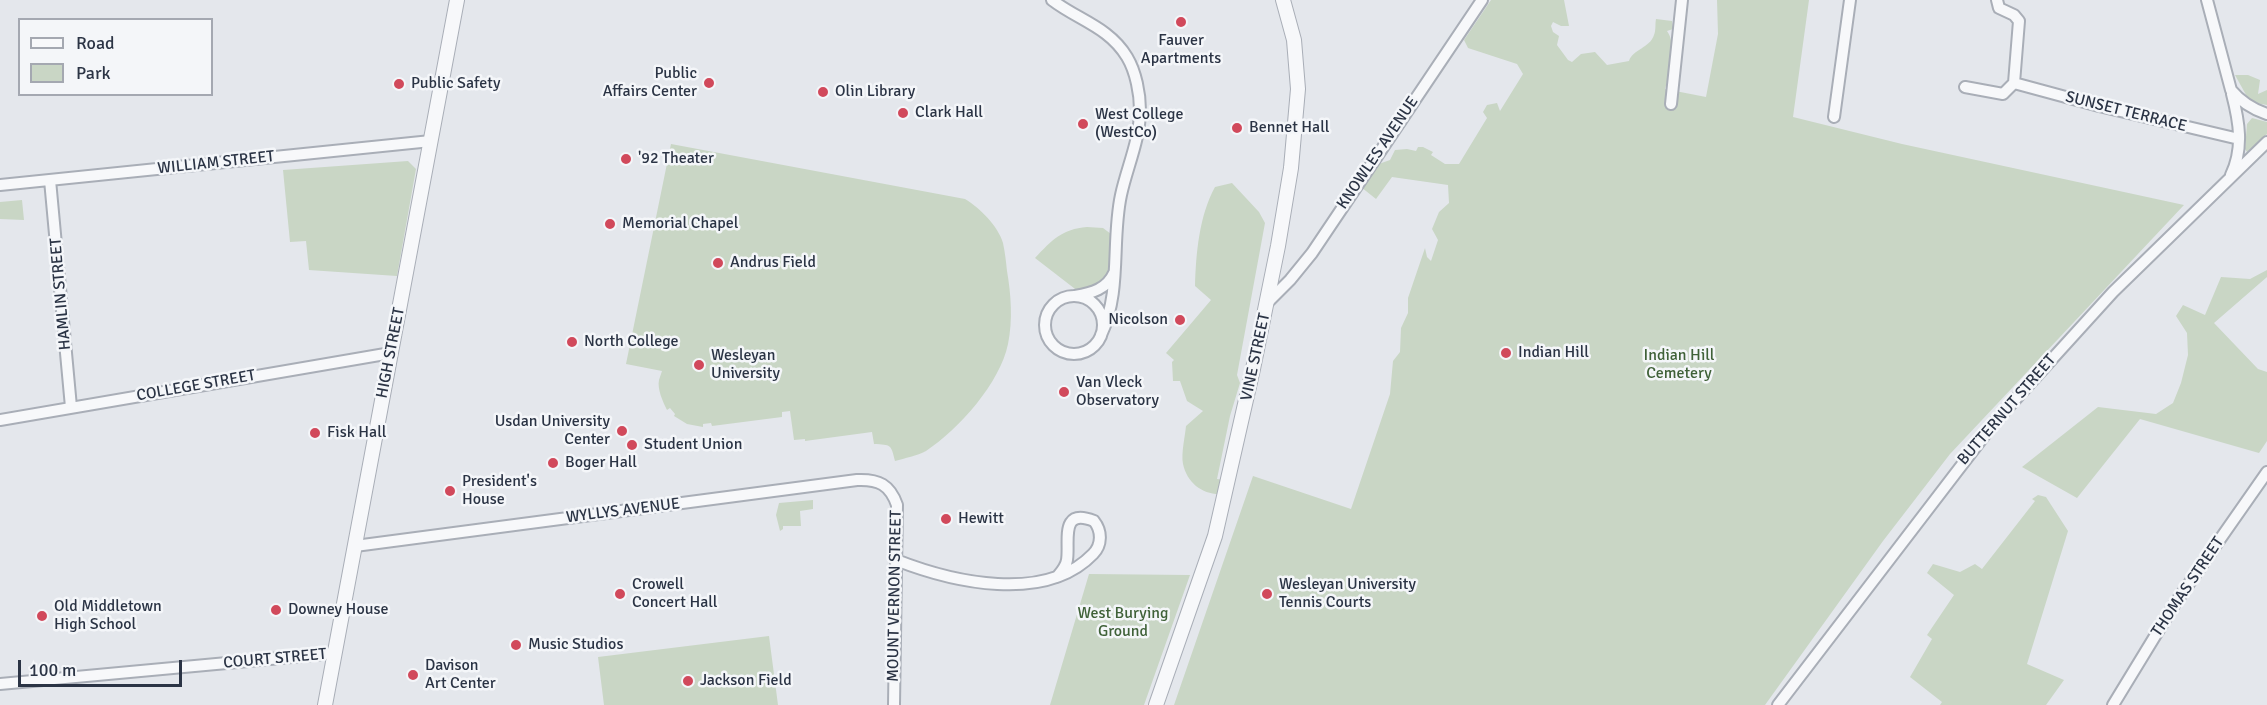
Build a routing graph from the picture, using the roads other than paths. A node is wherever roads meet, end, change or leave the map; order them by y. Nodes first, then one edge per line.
1 (457, 0) edge
2 (1052, 0) edge
3 (1283, 0) edge
4 (1482, 0) edge
5 (1682, 0) edge
6 (1850, 0) edge
7 (1997, 0) edge
8 (2207, 0) edge
9 (2014, 83) junction
10 (1965, 87) dead end
11 (2231, 90) junction
12 (1671, 104) dead end
13 (2267, 114) edge
14 (1834, 117) dead end
15 (2239, 140) junction
16 (431, 141) junction
17 (2267, 142) edge
18 (50, 180) junction
19 (0, 186) edge
20 (2223, 186) junction
21 (1115, 269) junction
22 (1074, 296) junction
23 (1268, 302) junction
24 (1101, 334) junction
25 (391, 353) junction
26 (71, 407) junction
27 (0, 420) edge
28 (2267, 472) edge
29 (890, 489) joint
30 (355, 546) junction
31 (896, 560) junction
32 (1057, 577) junction
33 (335, 653) junction
34 (0, 684) edge
35 (325, 705) edge
36 (894, 705) edge
37 (1156, 705) edge
38 (1778, 705) edge
39 (2113, 705) edge

1 - 16 street, HIGH STREET
2 - 21 street
3 - 23 street, VINE STREET
4 - 23 street, KNOWLES AVENUE
5 - 12 street
6 - 14 street
7 - 9 street
8 - 11 street
9 - 10 street
9 - 15 street, SUNSET TERRACE
11 - 13 street
11 - 15 street
15 - 20 street
16 - 18 street, WILLIAM STREET
16 - 25 street, HIGH STREET
17 - 20 street, BUTTERNUT STREET
18 - 19 street, WILLIAM STREET
18 - 26 street, HAMLIN STREET
20 - 38 street, BUTTERNUT STREET
21 - 22 street
21 - 24 street
22 - 24 street
22 - 24 street
23 - 37 street, VINE STREET
25 - 26 street, COLLEGE STREET
25 - 30 street, HIGH STREET
26 - 27 street, COLLEGE STREET
28 - 39 street, THOMAS STREET
29 - 30 street, WYLLYS AVENUE
29 - 31 street, MOUNT VERNON STREET
30 - 33 street, HIGH STREET
31 - 32 street
31 - 36 street, MOUNT VERNON STREET
32 - 32 street
33 - 34 street, COURT STREET
33 - 35 street, HIGH STREET

